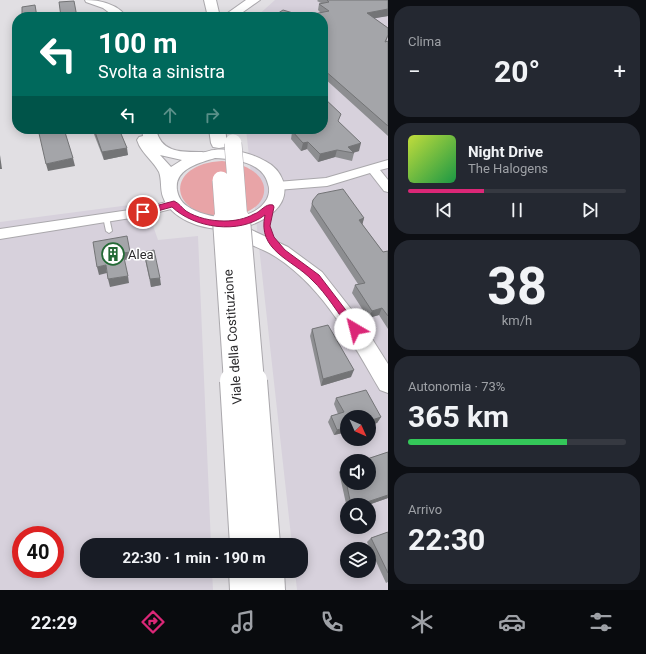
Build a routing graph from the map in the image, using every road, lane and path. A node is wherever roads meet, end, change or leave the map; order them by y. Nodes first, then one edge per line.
1 (90, 0) edge
2 (200, 0) edge
3 (210, 0) edge
4 (254, 0) edge
5 (115, 12) edge
6 (202, 12) edge
7 (213, 12) edge
8 (236, 12) edge
9 (146, 134) edge
10 (150, 134) edge
11 (220, 140) edge
12 (388, 164) edge
13 (374, 169) junction
14 (168, 184) junction
15 (277, 186) junction
16 (388, 188) edge
17 (174, 204) junction
18 (270, 207) junction
19 (106, 217) junction
20 (226, 224) junction
21 (108, 231) dead end
22 (0, 234) edge
23 (282, 252) junction
24 (388, 383) edge
25 (244, 538) edge
26 (265, 538) edge
27 (245, 578) edge
28 (268, 578) edge
29 (246, 590) edge
30 (269, 590) edge

1 - 5 street
2 - 6 highway
3 - 7 highway
4 - 8 highway
9 - 14 street
10 - 11 street
11 - 14 street
11 - 15 street
11 - 25 highway, Viale della Costituzione, bridge
11 - 26 highway, Viale della Costituzione, bridge
12 - 13 street
13 - 15 street
13 - 16 street
14 - 17 street
15 - 18 street
17 - 19 street
17 - 20 street
18 - 20 street
18 - 23 street
19 - 21 lane
19 - 22 street
20 - 23 street
23 - 24 street
27 - 29 highway
28 - 30 highway

